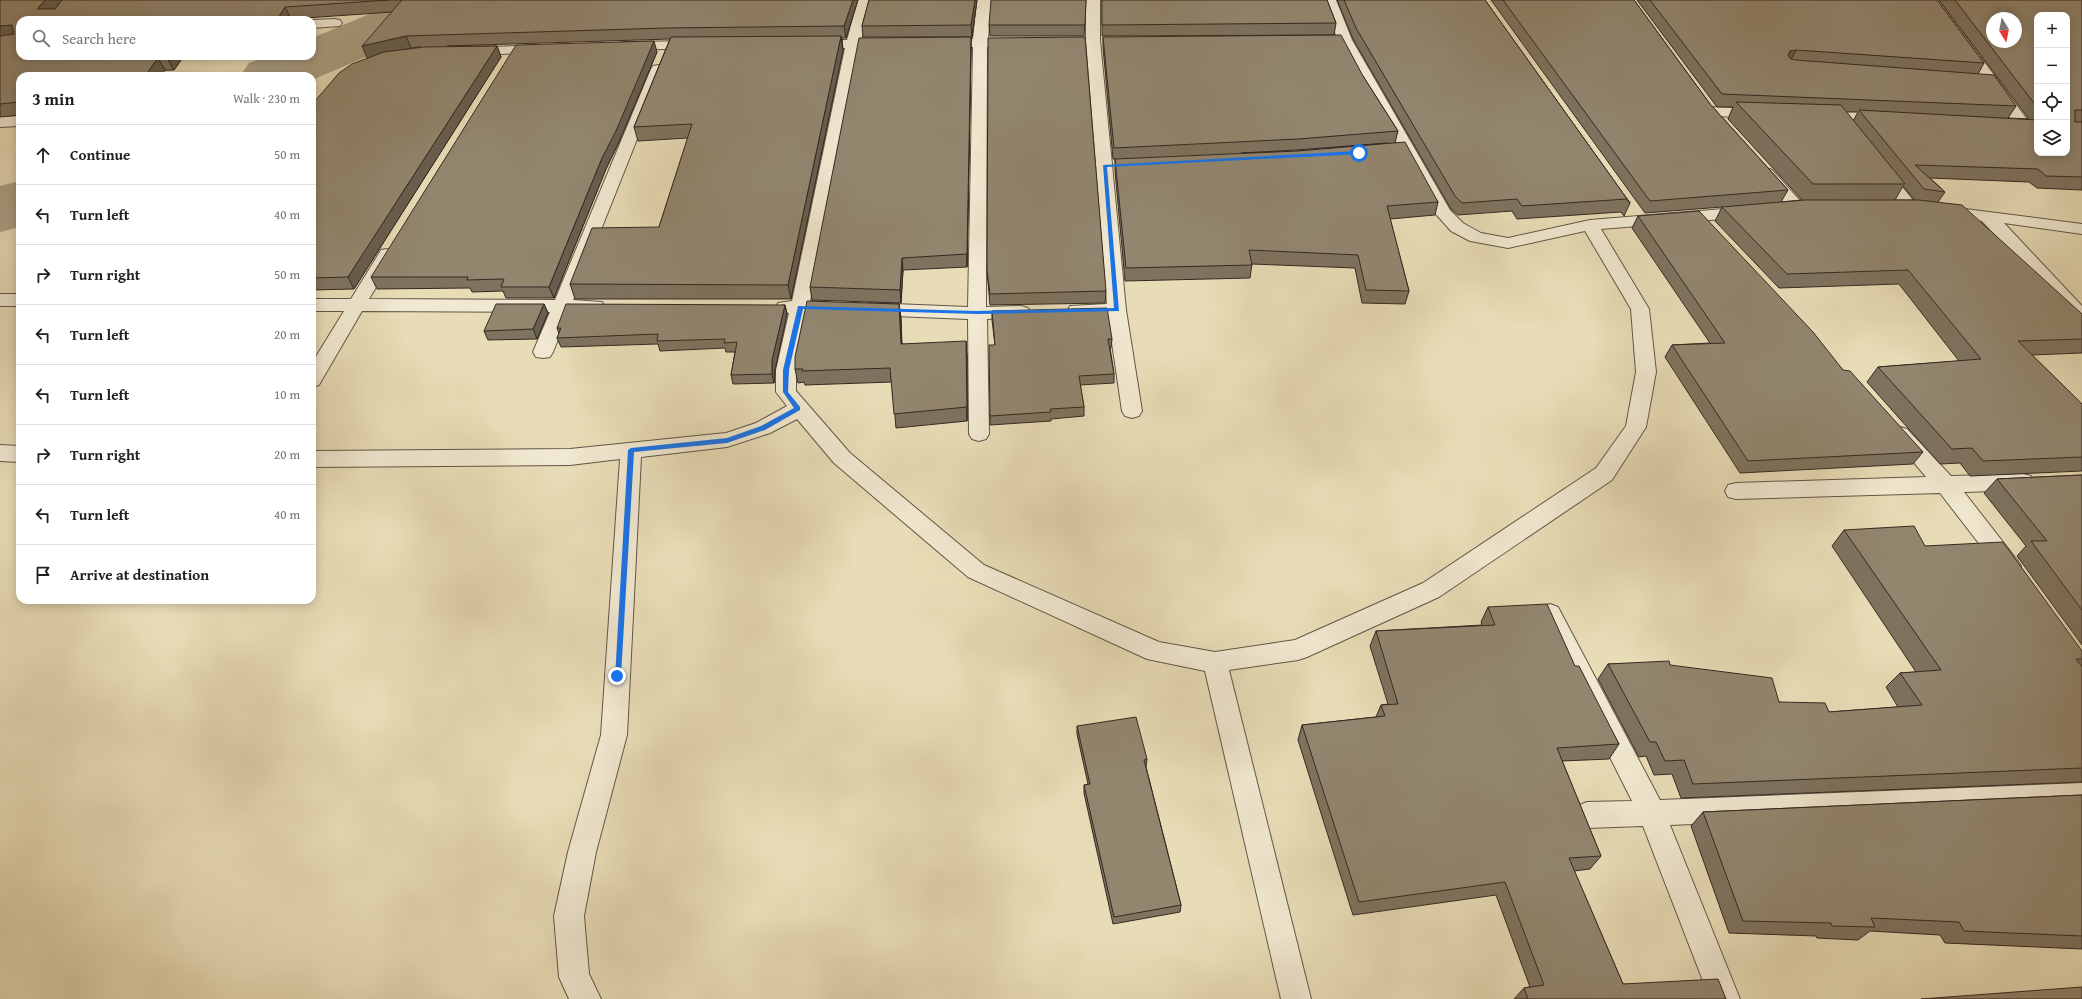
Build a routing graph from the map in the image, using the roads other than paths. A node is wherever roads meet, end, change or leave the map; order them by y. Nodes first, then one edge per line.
1 (865, 0) edge
2 (984, 0) edge
3 (1093, 0) edge
4 (1329, 0) edge
5 (1928, 2) edge
6 (335, 23) dead end
7 (316, 24) edge
8 (1033, 42) edge
9 (980, 43) junction
10 (799, 44) edge
11 (853, 44) junction
12 (900, 44) edge
13 (924, 44) edge
14 (668, 45) junction
15 (714, 45) edge
16 (606, 47) edge
17 (514, 50) junction
18 (529, 50) edge
19 (458, 52) edge
20 (505, 64) edge
21 (1976, 81) edge
22 (1991, 82) junction
23 (1774, 114) edge
24 (1899, 119) edge
25 (16, 121) edge
26 (0, 122) edge
27 (2022, 125) edge
28 (1727, 129) edge
29 (1857, 141) edge
30 (1871, 159) edge
31 (1757, 163) edge
32 (1888, 208) edge
33 (1910, 208) junction
34 (1698, 216) junction
35 (1987, 216) junction
36 (1590, 225) junction
37 (2082, 229) edge
38 (1714, 233) edge
39 (393, 244) edge
40 (0, 300) edge
41 (16, 300) edge
42 (316, 305) edge
43 (356, 305) junction
44 (560, 306) junction
45 (614, 306) edge
46 (769, 307) edge
47 (800, 307) junction
48 (1117, 310) junction
49 (1039, 311) edge
50 (1062, 311) edge
51 (977, 313) junction
52 (2082, 317) edge
53 (543, 352) dead end
54 (316, 373) edge
55 (798, 409) junction
56 (1132, 411) dead end
57 (1889, 421) edge
58 (979, 434) dead end
59 (631, 450) junction
60 (0, 453) edge
61 (16, 454) edge
62 (316, 459) edge
63 (2041, 481) edge
64 (1946, 486) junction
65 (1736, 491) dead end
66 (2019, 579) edge
67 (1550, 614) edge
68 (1215, 662) junction
69 (2082, 794) edge
70 (1652, 813) junction
71 (1587, 815) dead end
72 (586, 999) edge
73 (1296, 999) edge
74 (1725, 999) edge

1 - 11 street
2 - 9 street
3 - 48 street
4 - 36 street
5 - 22 street
6 - 7 street
8 - 9 street
9 - 13 street
9 - 51 street
10 - 11 street
11 - 12 street
11 - 47 street
14 - 15 street
14 - 16 street
14 - 44 street
17 - 18 street
17 - 19 street
17 - 20 street
21 - 22 street
22 - 27 street
23 - 28 street
24 - 29 street
25 - 26 street
30 - 33 street
31 - 34 street
32 - 33 street
33 - 35 street
34 - 36 street
34 - 38 street
35 - 37 street
35 - 52 street
36 - 68 street
39 - 43 street
40 - 41 street
42 - 43 street
43 - 44 street
43 - 54 street
44 - 45 street
44 - 53 street
46 - 47 street
47 - 51 street
47 - 55 street
48 - 50 street
48 - 56 street
49 - 51 street
51 - 58 street
55 - 59 street
55 - 68 street
57 - 64 street
59 - 62 street
59 - 72 street
60 - 61 street
63 - 64 street
64 - 65 street
64 - 66 street
67 - 70 street
68 - 73 street
69 - 70 street
70 - 71 street
70 - 74 street

